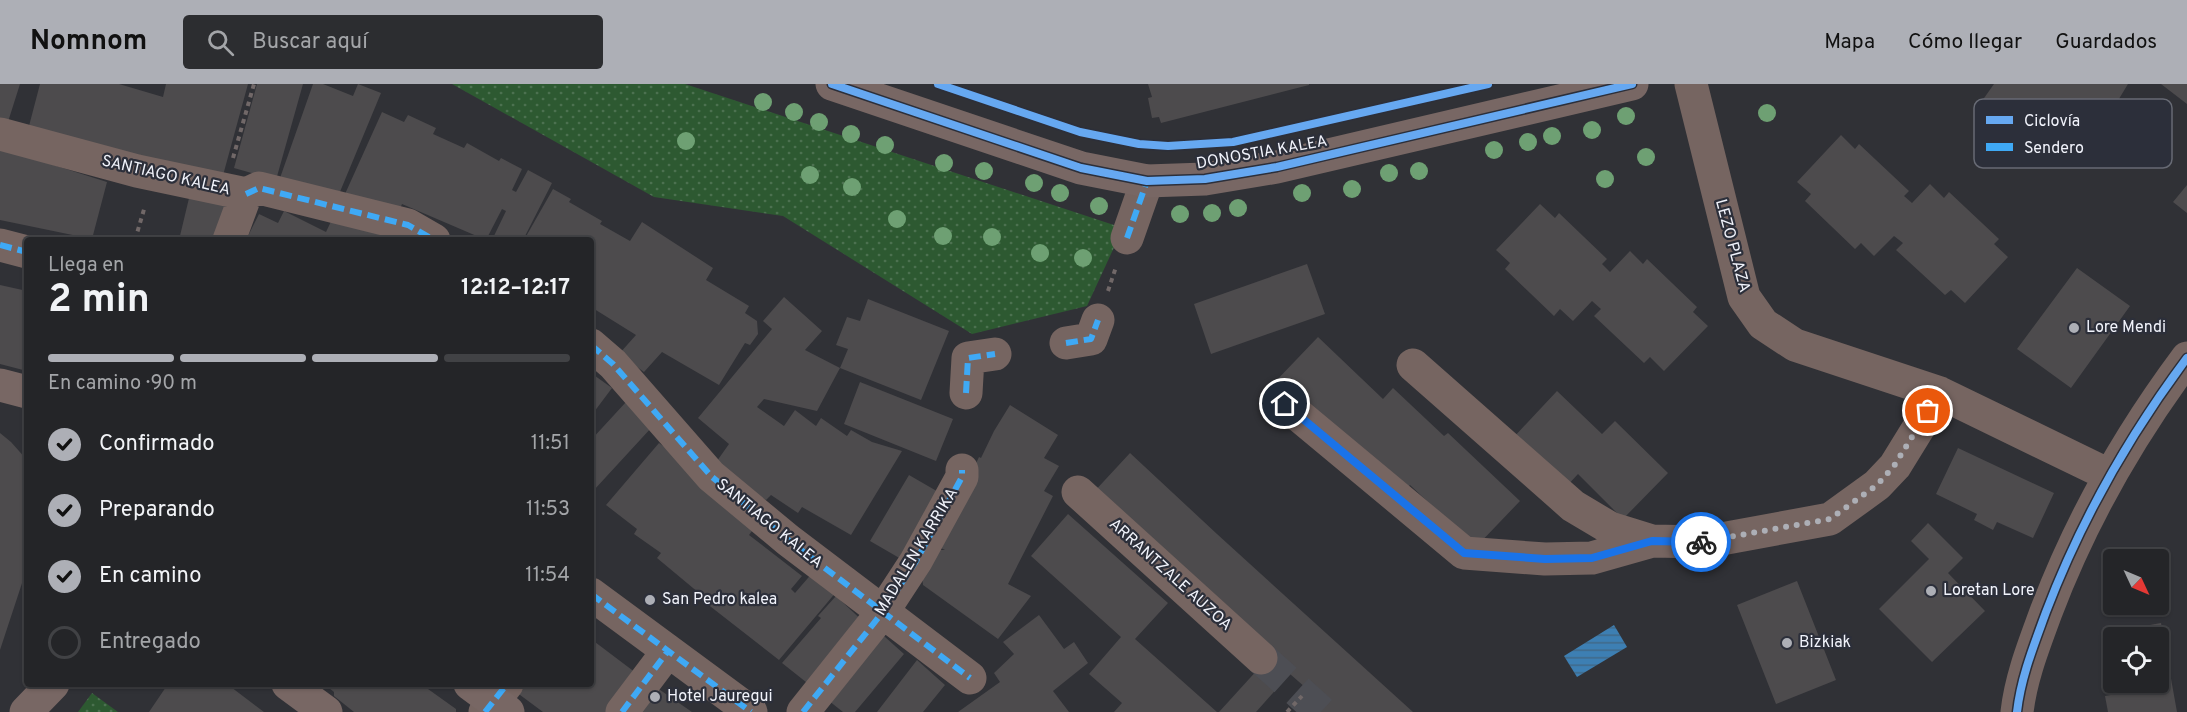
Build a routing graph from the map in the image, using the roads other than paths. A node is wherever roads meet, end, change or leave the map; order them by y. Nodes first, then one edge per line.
1 (832, 84) edge
2 (1632, 84) edge
3 (1690, 84) edge
4 (0, 134) edge
5 (1147, 181) junction
6 (235, 191) junction
7 (230, 237) edge
8 (430, 237) edge
9 (1127, 238) road end
10 (0, 245) edge
11 (24, 251) edge
12 (1098, 320) road end
13 (1066, 343) dead end
14 (594, 348) edge
15 (995, 354) dead end
16 (2187, 358) edge
17 (1413, 365) dead end
18 (966, 393) dead end
19 (1940, 393) junction
20 (1285, 404) dead end
21 (962, 470) dead end
22 (2109, 475) junction
23 (1078, 492) dead end
24 (1652, 541) junction
25 (594, 596) edge
26 (882, 613) junction
27 (668, 651) junction
28 (1261, 658) tunnel mouth
29 (970, 678) dead end
30 (32, 687) edge
31 (50, 687) edge
32 (292, 687) edge
33 (25, 712) edge
34 (326, 712) edge
35 (622, 712) edge
36 (751, 712) edge
37 (802, 712) edge
38 (2017, 712) edge

1 - 5 street, DONOSTIA KALEA
2 - 5 street, DONOSTIA KALEA
3 - 19 street, LEZO PLAZA
4 - 6 street, SANTIAGO KALEA
5 - 9 street
6 - 7 street
6 - 8 street, SANTIAGO KALEA
10 - 11 street
12 - 13 street
14 - 26 street, SANTIAGO KALEA
15 - 18 street
16 - 22 street
17 - 24 street
19 - 22 street, LEZO PLAZA
19 - 24 street
20 - 24 street
21 - 26 street, MADALEN KARRIKA
22 - 38 street
23 - 28 street, ARRANTZALE AUZOA
25 - 27 street
26 - 29 street, SANTIAGO KALEA
26 - 37 street, MADALEN KARRIKA
27 - 35 street
27 - 36 street
30 - 33 street
31 - 33 street
32 - 34 street

